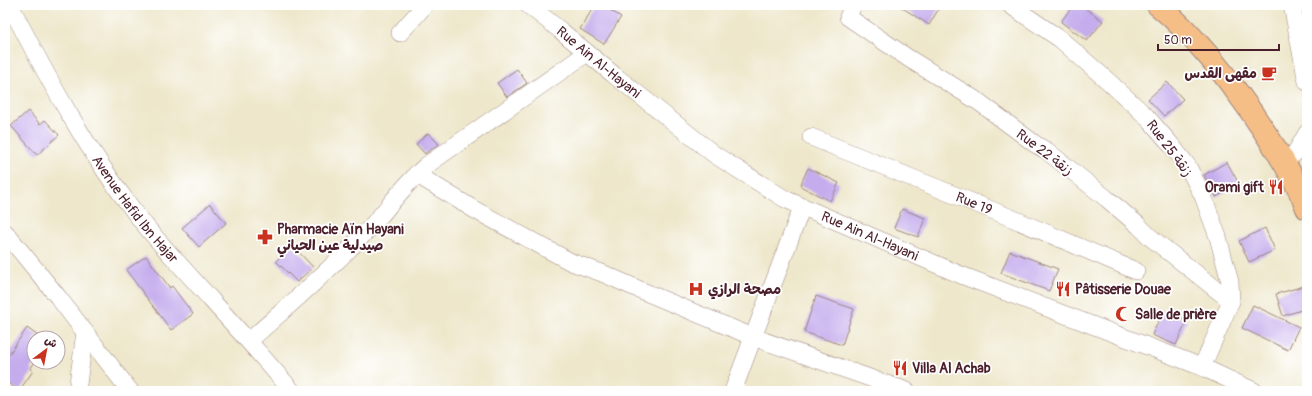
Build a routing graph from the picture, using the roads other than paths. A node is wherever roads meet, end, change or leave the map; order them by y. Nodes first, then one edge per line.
1 (10, 5) edge
2 (425, 5) edge
3 (528, 5) edge
4 (1010, 5) edge
5 (1158, 5) edge
6 (1292, 5) edge
7 (851, 11) edge
8 (400, 33) dead end
9 (587, 53) junction
10 (1307, 82) edge
11 (1307, 133) edge
12 (811, 137) dead end
13 (1285, 162) junction
14 (416, 174) junction
15 (802, 207) junction
16 (1307, 208) edge
17 (5, 232) edge
18 (1136, 271) dead end
19 (1231, 301) junction
20 (85, 332) junction
21 (753, 337) junction
22 (248, 341) junction
23 (1202, 367) junction
24 (77, 391) edge
25 (130, 391) edge
26 (292, 391) edge
27 (733, 391) edge
28 (907, 391) edge
29 (1254, 391) edge

1 - 22 street, Avenue Hafid Ibn Hajar
2 - 8 street
3 - 9 street, Rue Ain Al-Hayani
4 - 19 street, Rue 25 زنقة
5 - 13 main road
6 - 10 street
7 - 19 street, Rue 22 زنقة
9 - 14 street
9 - 15 street, Rue Ain Al-Hayani
11 - 13 street
12 - 18 street, Rue 19
13 - 16 main road
14 - 21 street
14 - 22 street
15 - 21 street
15 - 23 street, Rue Ain Al-Hayani
17 - 20 street
19 - 23 street, Rue 25 زنقة
20 - 24 street
20 - 25 street
21 - 27 street
21 - 28 street
22 - 26 street, Avenue Hafid Ibn Hajar
23 - 29 street, Rue Ain Al-Hayani

